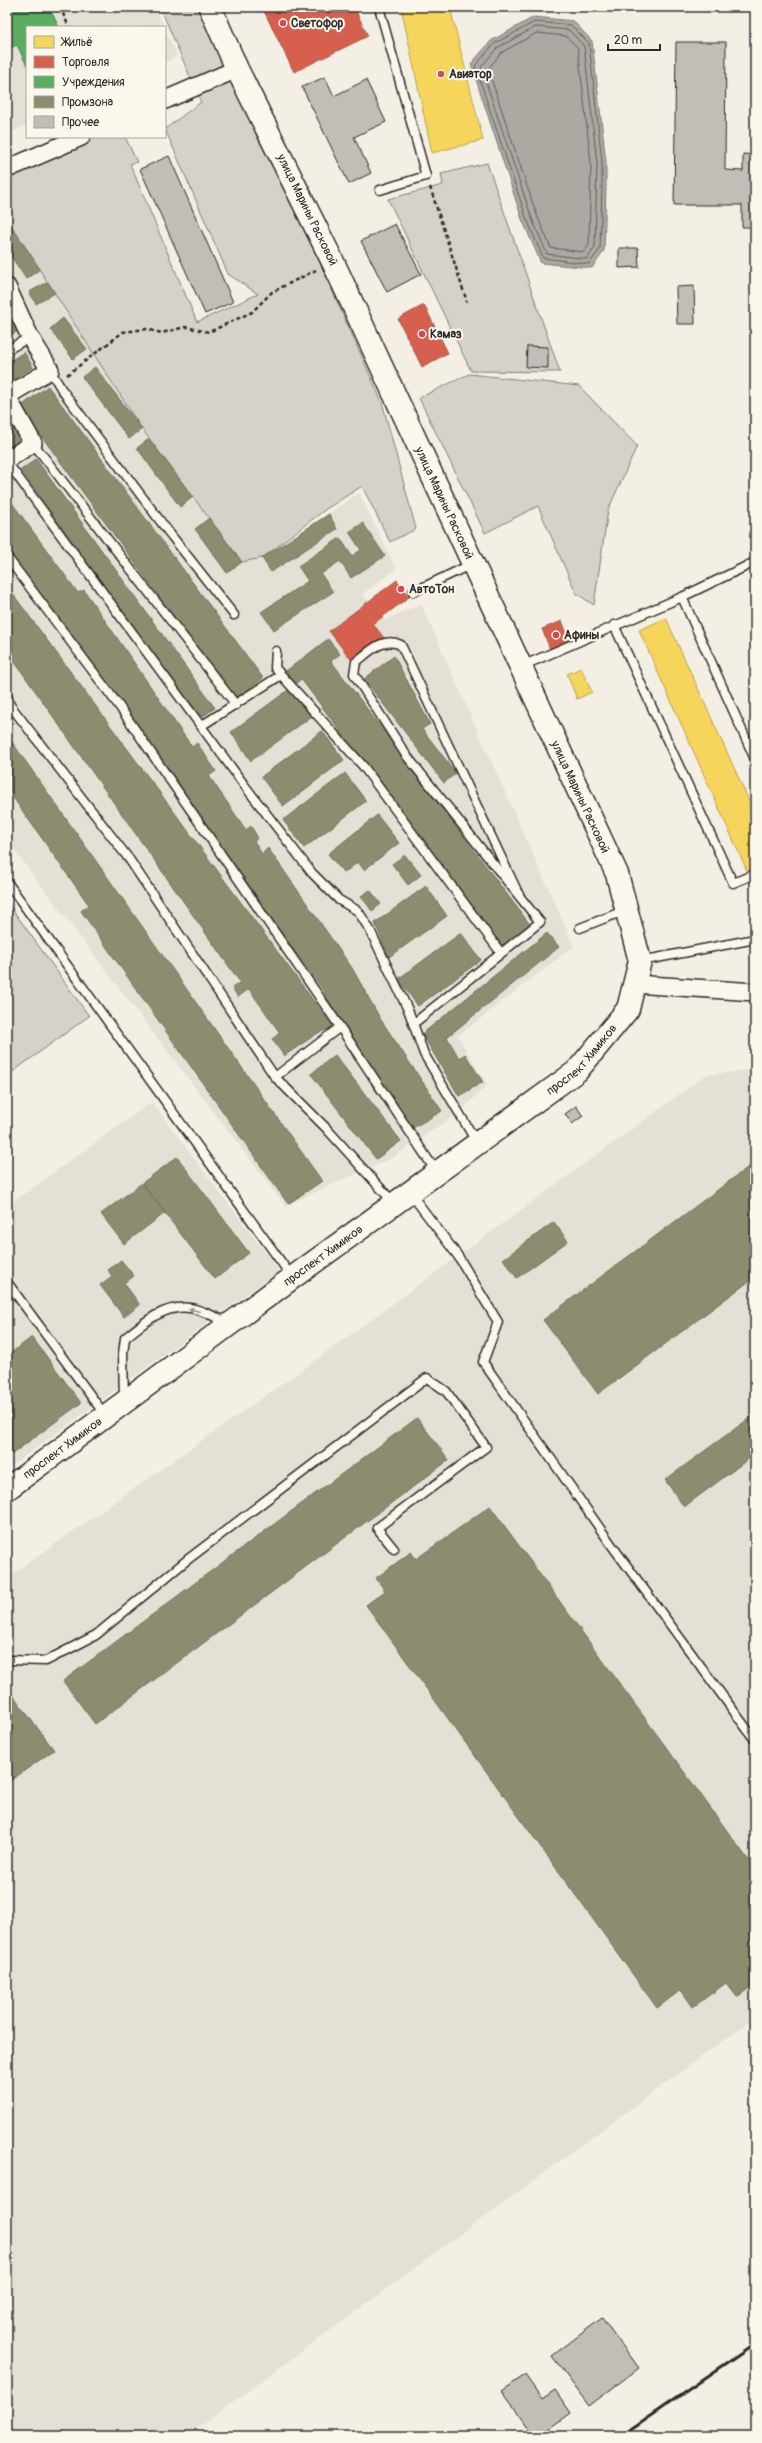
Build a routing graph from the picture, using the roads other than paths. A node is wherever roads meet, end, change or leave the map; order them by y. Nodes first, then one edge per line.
1 (210, 7) edge
2 (379, 7) edge
3 (237, 68) junction
4 (166, 100) edge
5 (79, 138) edge
6 (7, 169) edge
7 (380, 190) dead end
8 (7, 287) edge
9 (30, 337) junction
10 (7, 350) edge
11 (54, 376) junction
12 (7, 397) edge
13 (33, 442) junction
14 (7, 461) edge
15 (7, 557) edge
16 (755, 562) edge
17 (472, 564) junction
18 (412, 592) dead end
19 (682, 597) junction
20 (234, 615) dead end
21 (614, 625) junction
22 (276, 651) dead end
23 (520, 667) junction
24 (281, 675) junction
25 (7, 696) edge
26 (236, 705) junction
27 (201, 726) junction
28 (755, 759) edge
29 (755, 874) edge
30 (7, 882) edge
31 (519, 895) junction
32 (626, 910) junction
33 (580, 928) dead end
34 (755, 939) edge
35 (501, 953) junction
36 (640, 961) junction
37 (634, 984) junction
38 (755, 992) edge
39 (628, 1009) joint
40 (414, 1024) junction
41 (340, 1027) junction
42 (275, 1077) junction
43 (478, 1144) junction
44 (437, 1173) junction
45 (403, 1199) junction
46 (292, 1278) junction
47 (7, 1282) edge
48 (231, 1323) junction
49 (124, 1402) junction
50 (106, 1416) junction
51 (7, 1489) edge
52 (394, 1549) dead end
53 (7, 1660) edge
54 (755, 1740) edge

1 - 3 main road, улица Марины Расковой
2 - 7 lane
3 - 4 street
3 - 17 main road, улица Марины Расковой
5 - 6 street
8 - 9 street
9 - 10 lane
9 - 11 street
11 - 12 street
11 - 20 lane
12 - 13 street
13 - 14 street
13 - 26 lane
14 - 27 lane
15 - 41 lane
16 - 19 lane
17 - 18 lane
17 - 23 main road, улица Марины Расковой
19 - 21 lane
19 - 28 lane
21 - 23 lane
21 - 29 lane
22 - 24 lane
23 - 32 main road, улица Марины Расковой
24 - 26 lane
24 - 35 lane
25 - 42 lane
26 - 27 lane
27 - 40 lane
30 - 46 lane
31 - 31 lane
31 - 35 lane
32 - 33 lane
32 - 36 main road, улица Марины Расковой
34 - 36 lane
35 - 40 lane
36 - 37 main road, улица Марины Расковой
37 - 38 street
37 - 39 main road, улица Марины Расковой
39 - 43 main road, проспект Химиков
40 - 43 lane
41 - 42 lane
41 - 44 lane
42 - 45 lane
43 - 44 main road, проспект Химиков
44 - 45 main road, проспект Химиков
45 - 46 main road, проспект Химиков
45 - 54 lane
46 - 48 main road, проспект Химиков
47 - 50 lane
48 - 49 main road, проспект Химиков
48 -> 49 lane
49 - 50 main road, проспект Химиков
50 - 51 main road, проспект Химиков
52 - 53 lane

